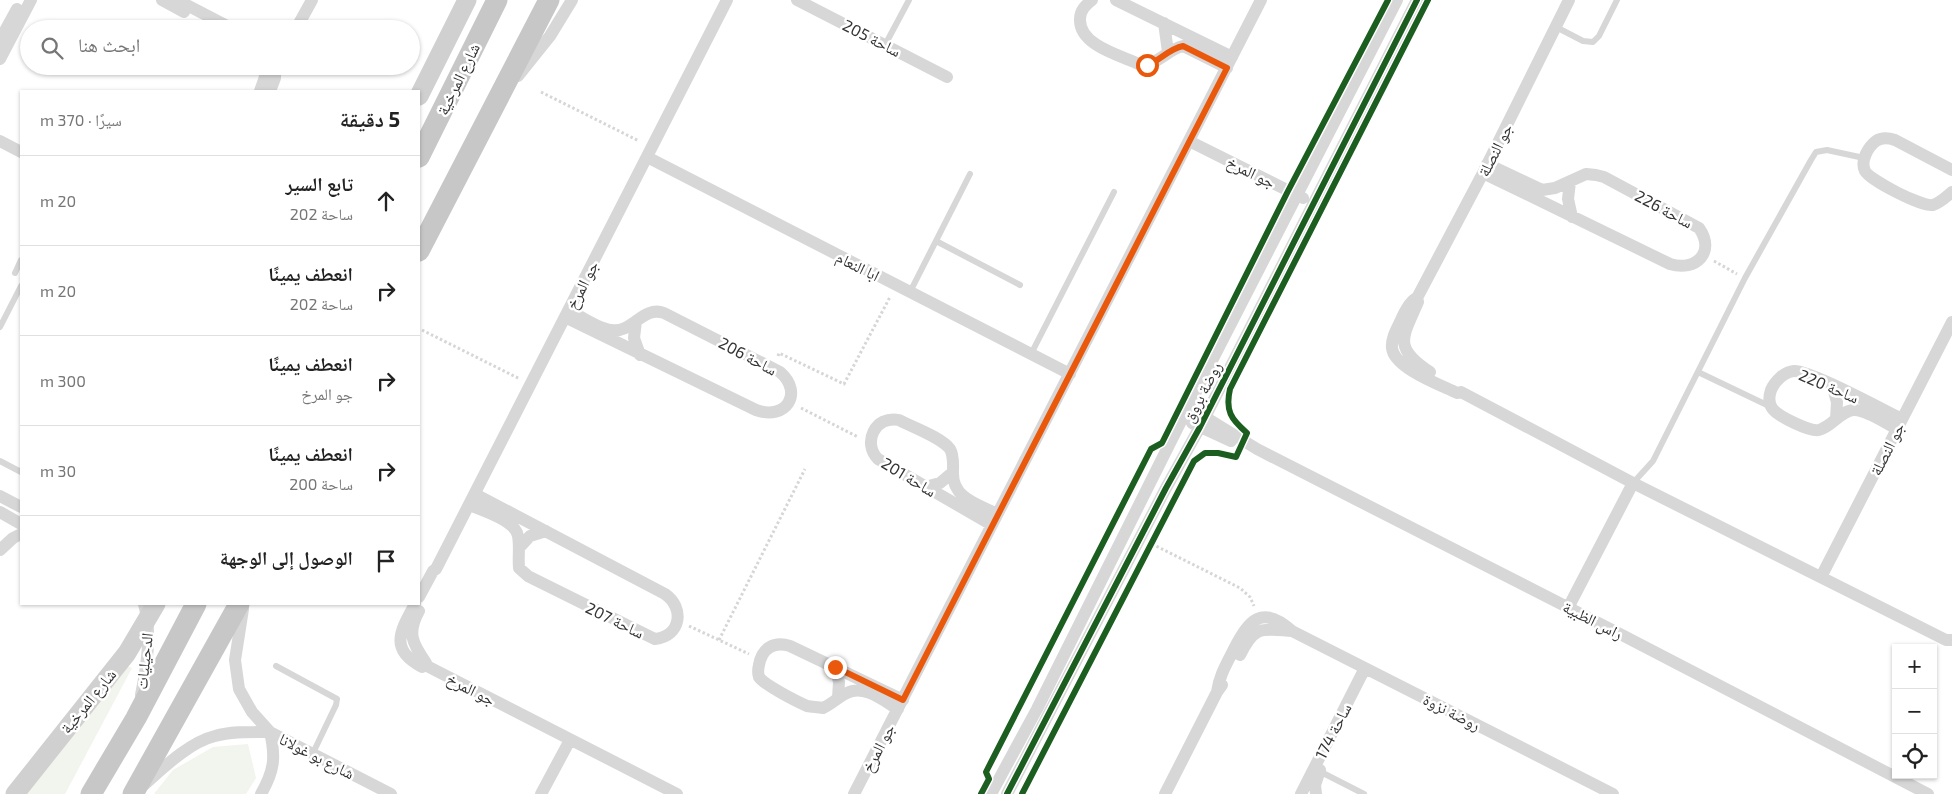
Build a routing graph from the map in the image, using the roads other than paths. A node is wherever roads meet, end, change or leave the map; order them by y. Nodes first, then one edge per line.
1 (21, 0) edge
2 (31, 0) edge
3 (162, 0) edge
4 (177, 0) edge
5 (312, 0) edge
6 (467, 0) edge
7 (497, 0) edge
8 (549, 0) edge
9 (572, 0) edge
10 (727, 0) edge
11 (797, 0) edge
12 (909, 0) edge
13 (1092, 0) edge
14 (1116, 0) edge
15 (1261, 0) edge
16 (1397, 0) edge
17 (1417, 0) edge
18 (1569, 0) edge
19 (1617, 0) edge
20 (21, 20) edge
21 (200, 20) edge
22 (216, 20) edge
23 (301, 20) edge
24 (20, 21) edge
25 (1164, 23) junction
26 (1556, 27) junction
27 (0, 40) edge
28 (885, 45) junction
29 (1168, 52) junction
30 (0, 60) edge
31 (1230, 62) junction
32 (265, 75) edge
33 (275, 75) edge
34 (947, 77) dead end
35 (260, 90) edge
36 (270, 90) edge
37 (420, 94) edge
38 (497, 97) junction
39 (0, 141) edge
40 (1190, 142) junction
41 (20, 151) edge
42 (649, 152) junction
43 (420, 155) edge
44 (1864, 158) junction
45 (1485, 169) junction
46 (1952, 170) edge
47 (970, 174) dead end
48 (1570, 182) junction
49 (1114, 192) dead end
50 (1952, 192) edge
51 (1296, 194) junction
52 (1312, 202) junction
53 (1572, 217) junction
54 (936, 242) junction
55 (420, 249) edge
56 (20, 262) edge
57 (15, 273) dead end
58 (1020, 285) dead end
59 (20, 288) edge
60 (910, 292) junction
61 (567, 314) junction
62 (636, 321) junction
63 (1952, 322) edge
64 (0, 327) edge
65 (1031, 354) junction
66 (640, 355) junction
67 (1698, 372) junction
68 (1070, 374) junction
69 (1832, 385) junction
70 (1771, 407) junction
71 (1185, 413) junction
72 (1836, 419) junction
73 (1203, 422) junction
74 (1900, 424) junction
75 (0, 461) edge
76 (20, 471) edge
77 (953, 472) junction
78 (1633, 483) junction
79 (925, 487) junction
80 (0, 496) edge
81 (472, 500) junction
82 (20, 506) edge
83 (0, 512) edge
84 (994, 520) junction
85 (20, 523) edge
86 (546, 531) junction
87 (20, 534) edge
88 (519, 548) junction
89 (0, 550) edge
90 (436, 570) junction
91 (1821, 576) junction
92 (420, 595) edge
93 (195, 605) edge
94 (238, 605) edge
95 (244, 605) edge
96 (414, 605) edge
97 (1568, 608) junction
98 (150, 609) edge
99 (1292, 630) junction
100 (1950, 642) edge
101 (276, 666) dead end
102 (425, 666) junction
103 (835, 667) junction
104 (1369, 669) junction
105 (1217, 692) junction
106 (838, 698) junction
107 (900, 705) junction
108 (136, 718) junction
109 (270, 732) junction
110 (570, 740) junction
111 (312, 755) junction
112 (1319, 771) junction
113 (15, 794) edge
114 (91, 794) edge
115 (134, 794) edge
116 (261, 794) edge
117 (391, 794) edge
118 (541, 794) edge
119 (677, 794) edge
120 (854, 794) edge
121 (991, 794) edge
122 (1006, 794) edge
123 (1165, 794) edge
124 (1300, 794) edge
125 (1316, 794) edge
126 (1364, 794) edge
127 (1613, 794) edge
128 (1928, 794) edge

1 - 27 street
2 - 20 street
3 - 21 street
4 - 22 street
5 - 23 street
6 - 37 main road, شارع المرخية
7 - 43 highway, شارع المرخية
8 - 38 highway
9 - 38 street
10 - 42 street, جو المرخ
11 - 28 street, ساحة 205
12 - 28 lane
13 - 29 street
14 - 25 street
15 - 31 street, جو المرخ
16 - 51 street, روضة بروق
17 - 52 street, روضة بروق
18 - 26 street, جو النصلة
19 - 26 lane
24 - 30 street
25 - 29 street
25 - 31 street
26 - 45 street, جو النصلة
28 - 34 street, ساحة 205
29 - 31 street
31 - 40 street, جو المرخ
32 - 35 street
33 - 36 street
38 - 55 highway
39 - 41 street
40 - 51 street, جو المرخ
40 - 68 street, جو المرخ
42 - 60 street, ابا النعام
42 - 61 street, جو المرخ
44 - 46 street
44 - 50 street
44 - 67 lane
45 - 48 street, ساحة 226
45 - 53 street
45 - 78 street, جو النصلة
47 - 54 lane
48 - 53 street
48 - 53 street, ساحة 226
49 - 65 lane
51 - 52 street, جو المرخ
51 - 71 street, روضة بروق
52 - 73 street, روضة بروق
54 - 58 lane
54 - 60 lane
56 - 57 lane
59 - 64 lane
60 - 65 street, ابا النعام
61 - 62 street, ساحة 206
61 - 66 street
61 - 81 street, جو المرخ
62 - 66 street
62 - 66 street, ساحة 206
63 - 74 street, جو النصلة
65 - 68 street, ابا النعام
67 - 70 lane
67 - 78 lane
68 - 84 street, جو المرخ
69 - 70 street, ساحة 220
69 - 72 street
69 - 74 street, ساحة 220
70 - 72 street, ساحة 220
71 - 73 street, راس الظبية
71 - 121 street, روضة بروق
72 - 74 street, ساحة 220
73 - 97 street, راس الظبية
73 - 122 street, روضة بروق
74 - 91 street, جو النصلة
75 - 76 lane
77 - 79 street
77 - 79 street, ساحة 201
77 - 84 street, ساحة 201
78 - 91 street, جو النصلة
78 - 97 street
79 - 84 street, ساحة 201
80 - 82 street
81 - 86 street
81 - 88 street, ساحة 207
81 - 90 street, جو المرخ
83 - 85 street
84 - 107 street, جو المرخ
86 - 88 street
86 - 88 street, ساحة 207
87 - 89 street
90 - 92 street, جو المرخ
90 - 102 street, جو المرخ
91 - 100 street, جو النصلة
93 - 108 highway
94 - 115 highway
95 - 109 street, شارع بو غولانا
96 - 102 street, جو المرخ
97 - 128 street, راس الظبية
98 - 108 street, الدحيليات
98 - 113 main road, شارع المرخية
99 - 104 street, روضة نزوة
99 - 105 street, روضة نزوة
99 - 105 street, روضة نزوة
101 - 111 lane
102 - 110 street, جو المرخ
103 - 106 street
103 - 106 street
103 - 107 street
104 - 112 street, ساحة 174
104 - 124 street, ساحة 174
104 - 127 street, روضة نزوة
105 - 123 street, روضة نزوة
106 - 107 street
107 - 120 street, جو المرخ
108 - 114 highway
109 - 111 street, شارع بو غولانا
109 - 115 street, شارع بو غولانا
109 - 116 street
110 - 118 street
110 - 119 street, جو المرخ
111 - 117 street, شارع بو غولانا
112 - 125 street, ساحة 174
112 - 126 lane

